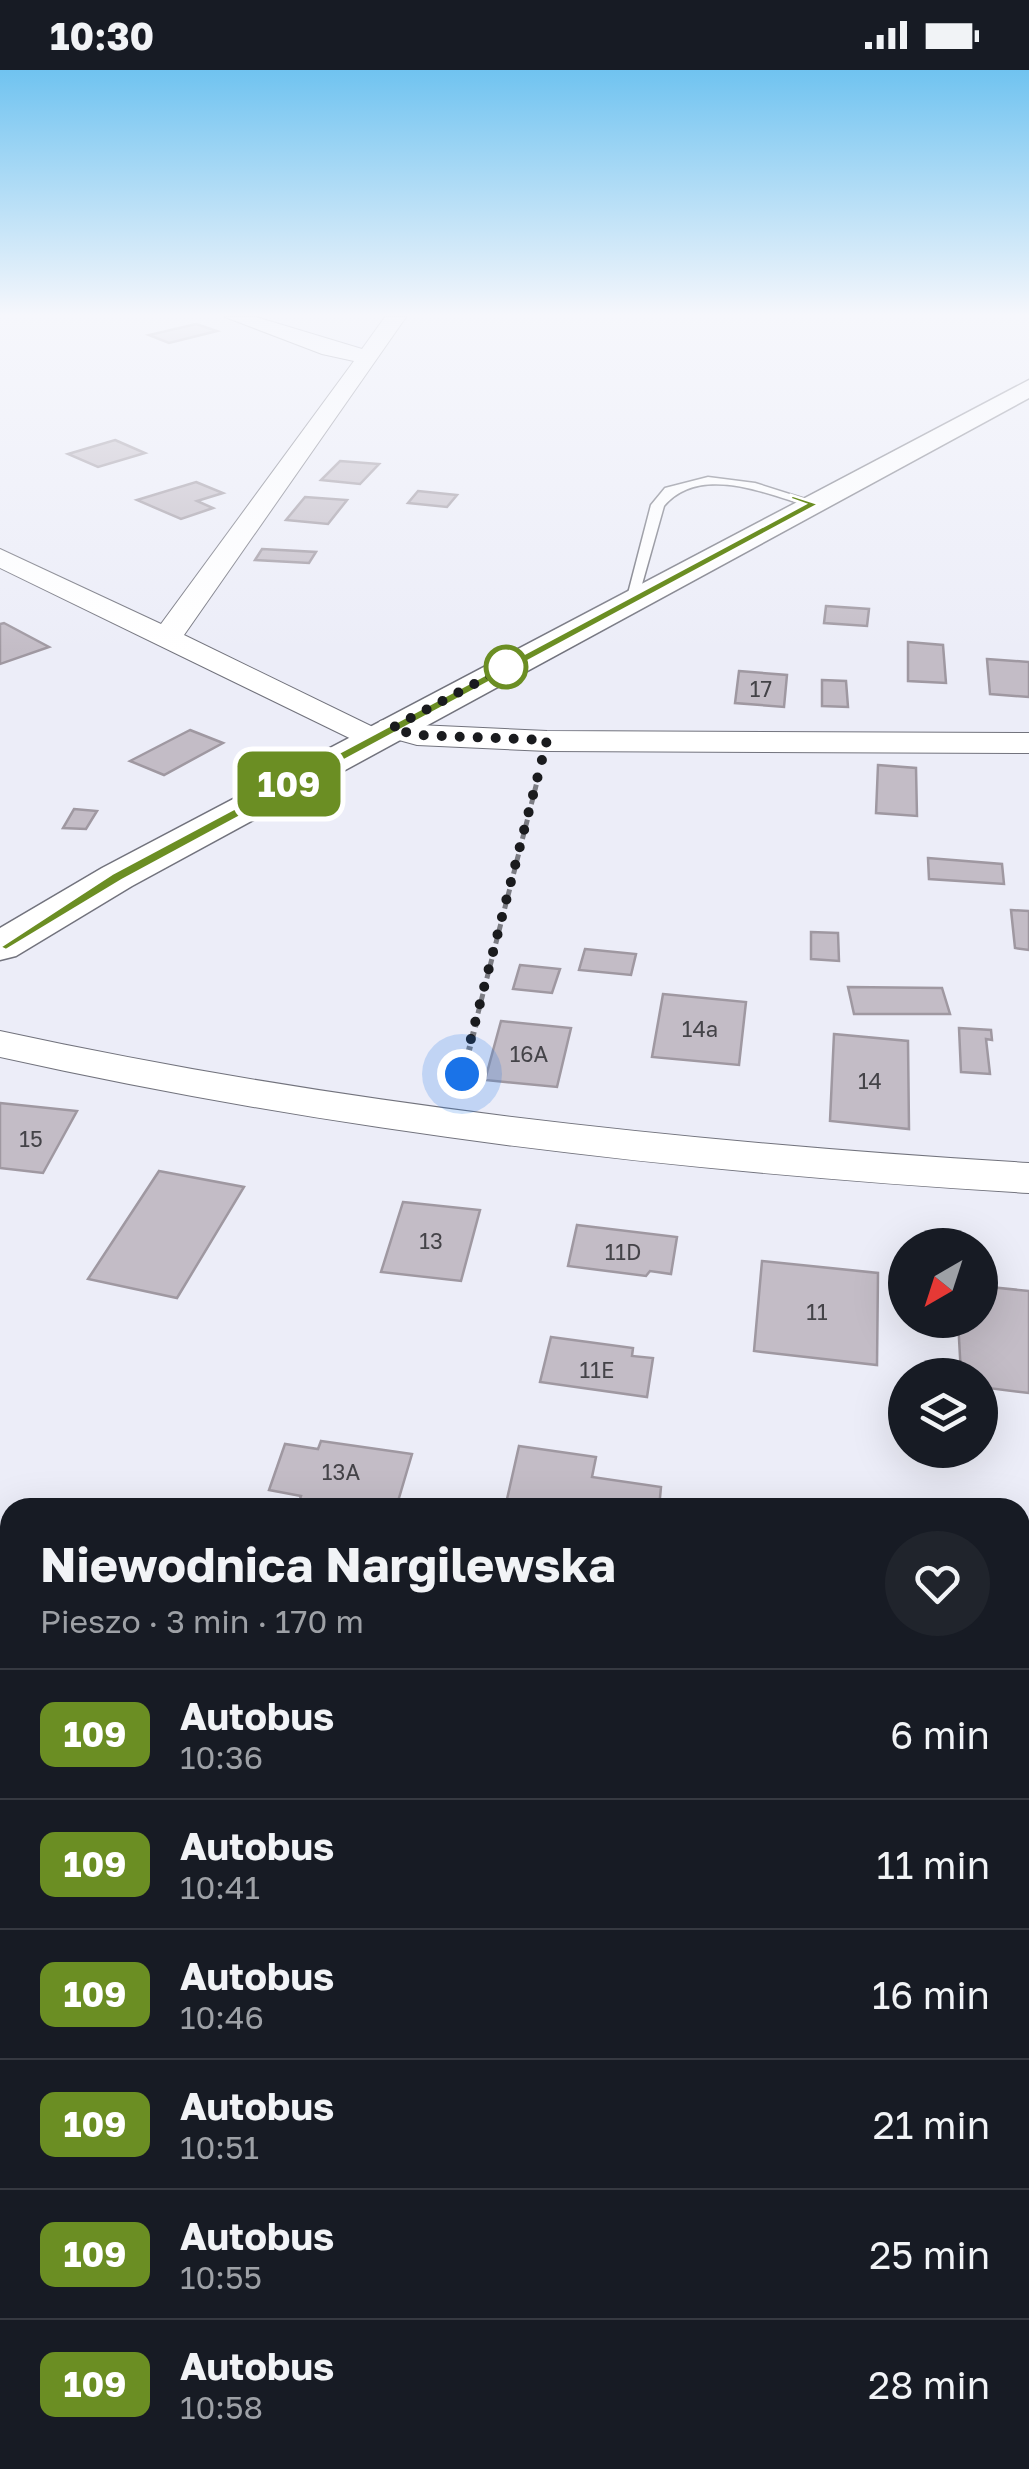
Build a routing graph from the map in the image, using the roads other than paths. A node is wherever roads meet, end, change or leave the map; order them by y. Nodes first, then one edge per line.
1 (316, 429) edge
2 (953, 429) edge
3 (814, 504) junction
4 (0, 556) edge
5 (630, 602) junction
6 (166, 639) junction
7 (382, 733) junction
8 (1029, 743) edge
9 (2, 943) edge
10 (0, 1044) edge
11 (1029, 1178) edge

1 - 6 street
2 - 3 street
3 - 5 street
3 - 5 lane
4 - 6 street
5 - 7 street
6 - 7 street
7 - 8 street
7 - 9 street
10 - 11 street

